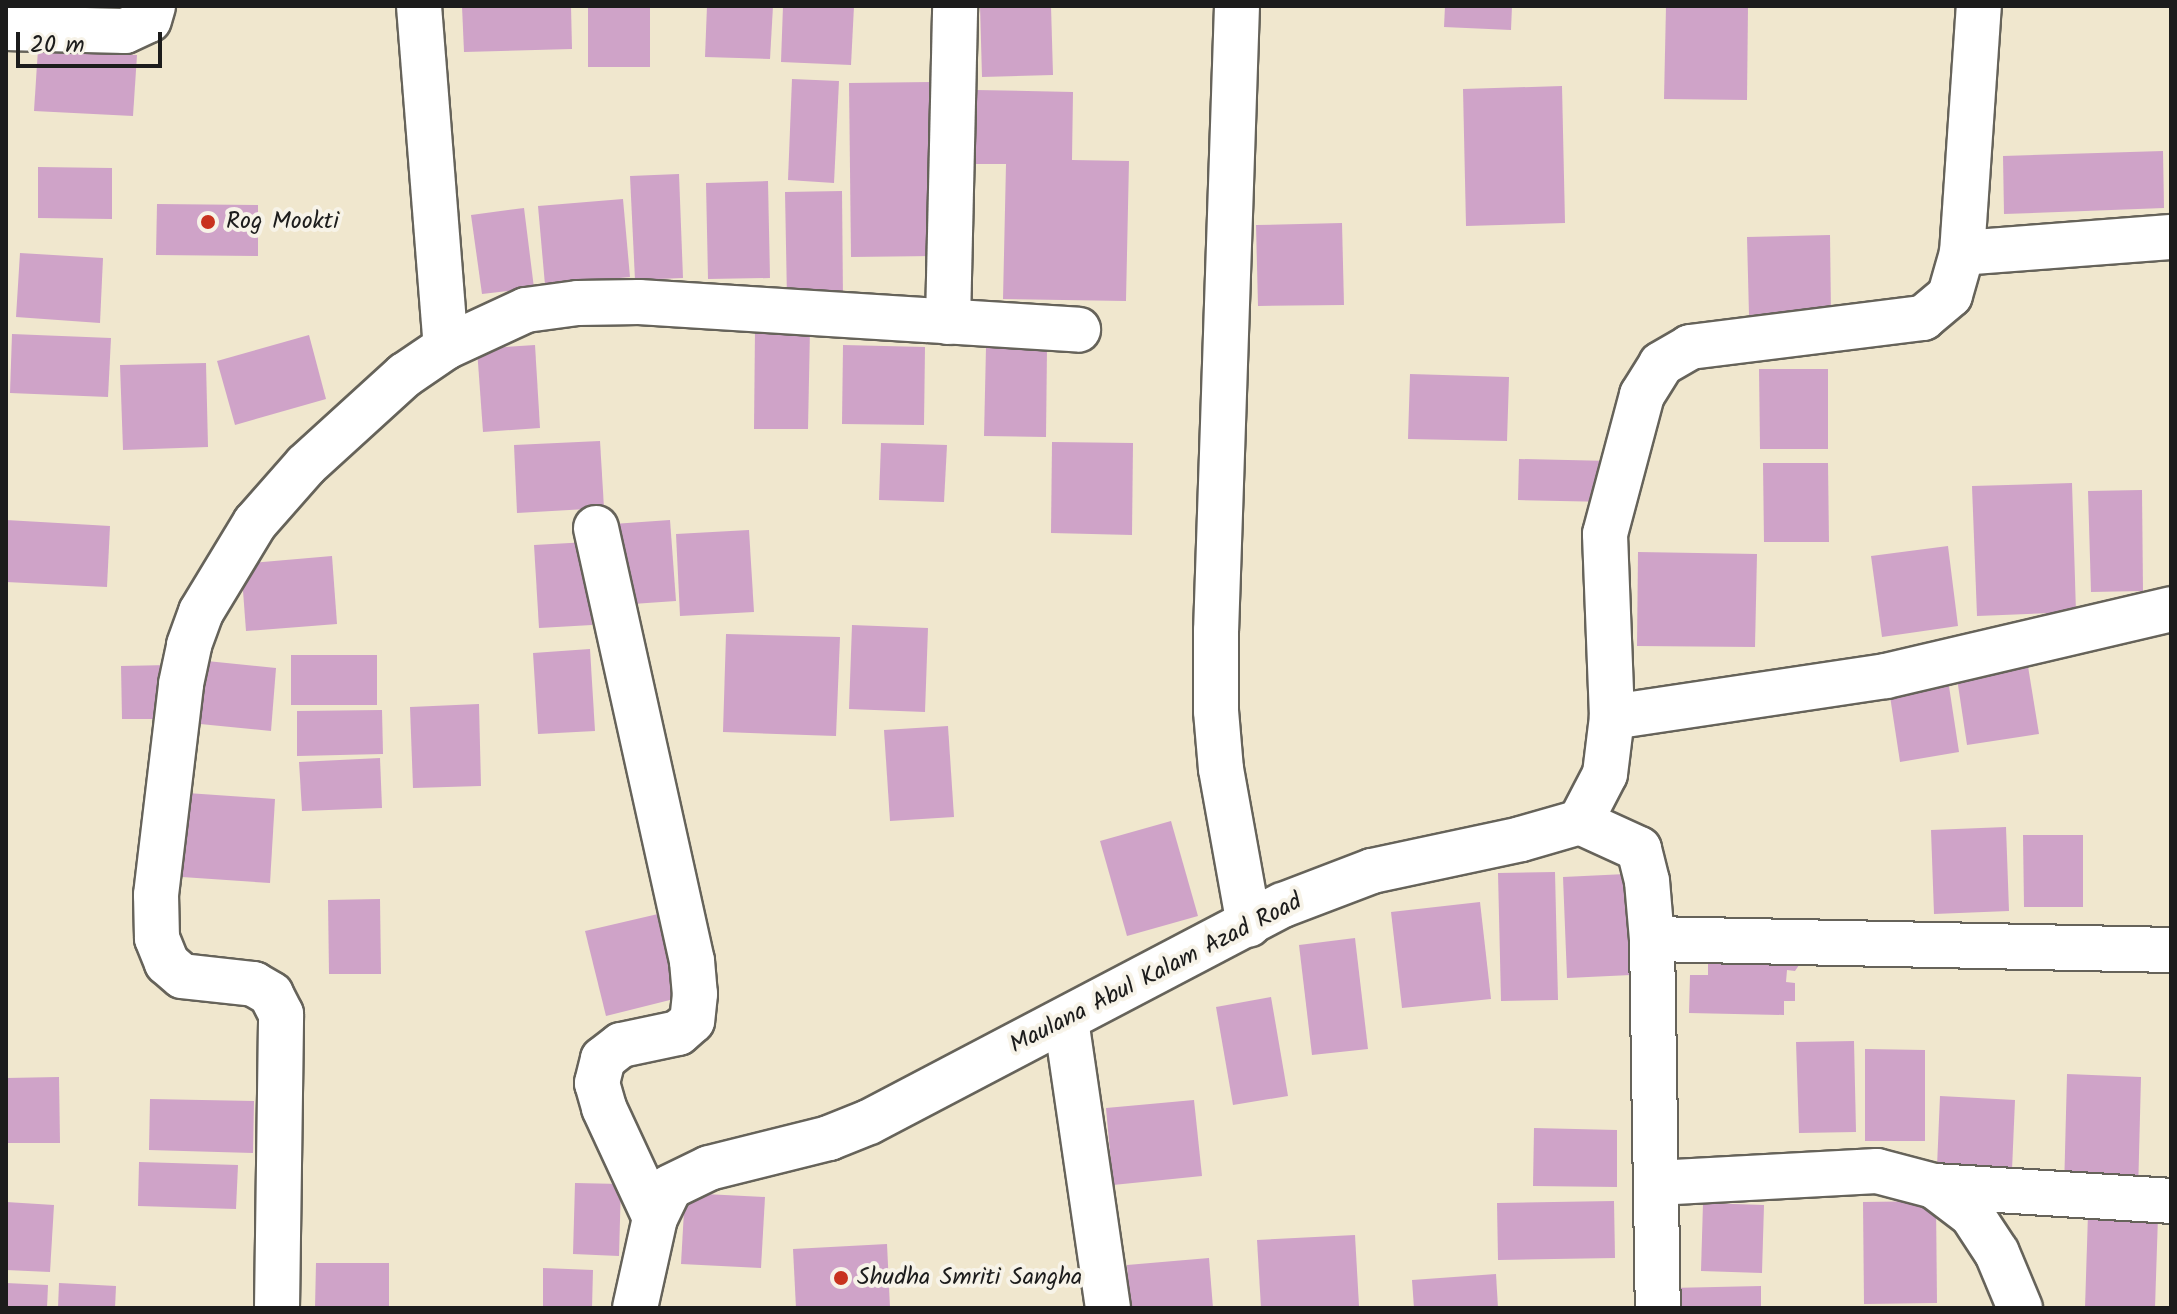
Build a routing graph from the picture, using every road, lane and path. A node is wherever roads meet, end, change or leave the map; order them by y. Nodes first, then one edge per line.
1 (153, 6) edge
2 (419, 6) edge
3 (955, 6) edge
4 (1237, 6) edge
5 (1979, 6) edge
6 (6, 28) edge
7 (2171, 237) edge
8 (1962, 253) junction
9 (948, 322) junction
10 (1078, 330) dead end
11 (446, 347) junction
12 (596, 528) dead end
13 (2171, 609) edge
14 (1612, 717) junction
15 (1580, 822) junction
16 (1249, 924) junction
17 (1652, 939) junction
18 (2171, 950) edge
19 (1066, 1020) junction
20 (1656, 1183) junction
21 (1934, 1186) junction
22 (2171, 1201) edge
23 (655, 1218) junction
24 (277, 1308) edge
25 (635, 1308) edge
26 (1108, 1308) edge
27 (1658, 1308) edge
28 (2020, 1308) edge

1 - 6 street
2 - 11 street
3 - 9 street
4 - 16 street
5 - 8 street
7 - 8 street
8 - 14 street
9 - 10 street
9 - 11 street
11 - 24 street
12 - 23 street
13 - 14 street
14 - 15 street
15 - 16 street, Maulana Abul Kalam Azad Road
15 - 17 street
16 - 19 street, Maulana Abul Kalam Azad Road
17 - 18 street
17 - 20 street
19 - 23 street, Maulana Abul Kalam Azad Road
19 - 26 street
20 - 21 street
20 - 27 street
21 - 22 street
21 - 28 street
23 - 25 street, Maulana Abul Kalam Azad Road

